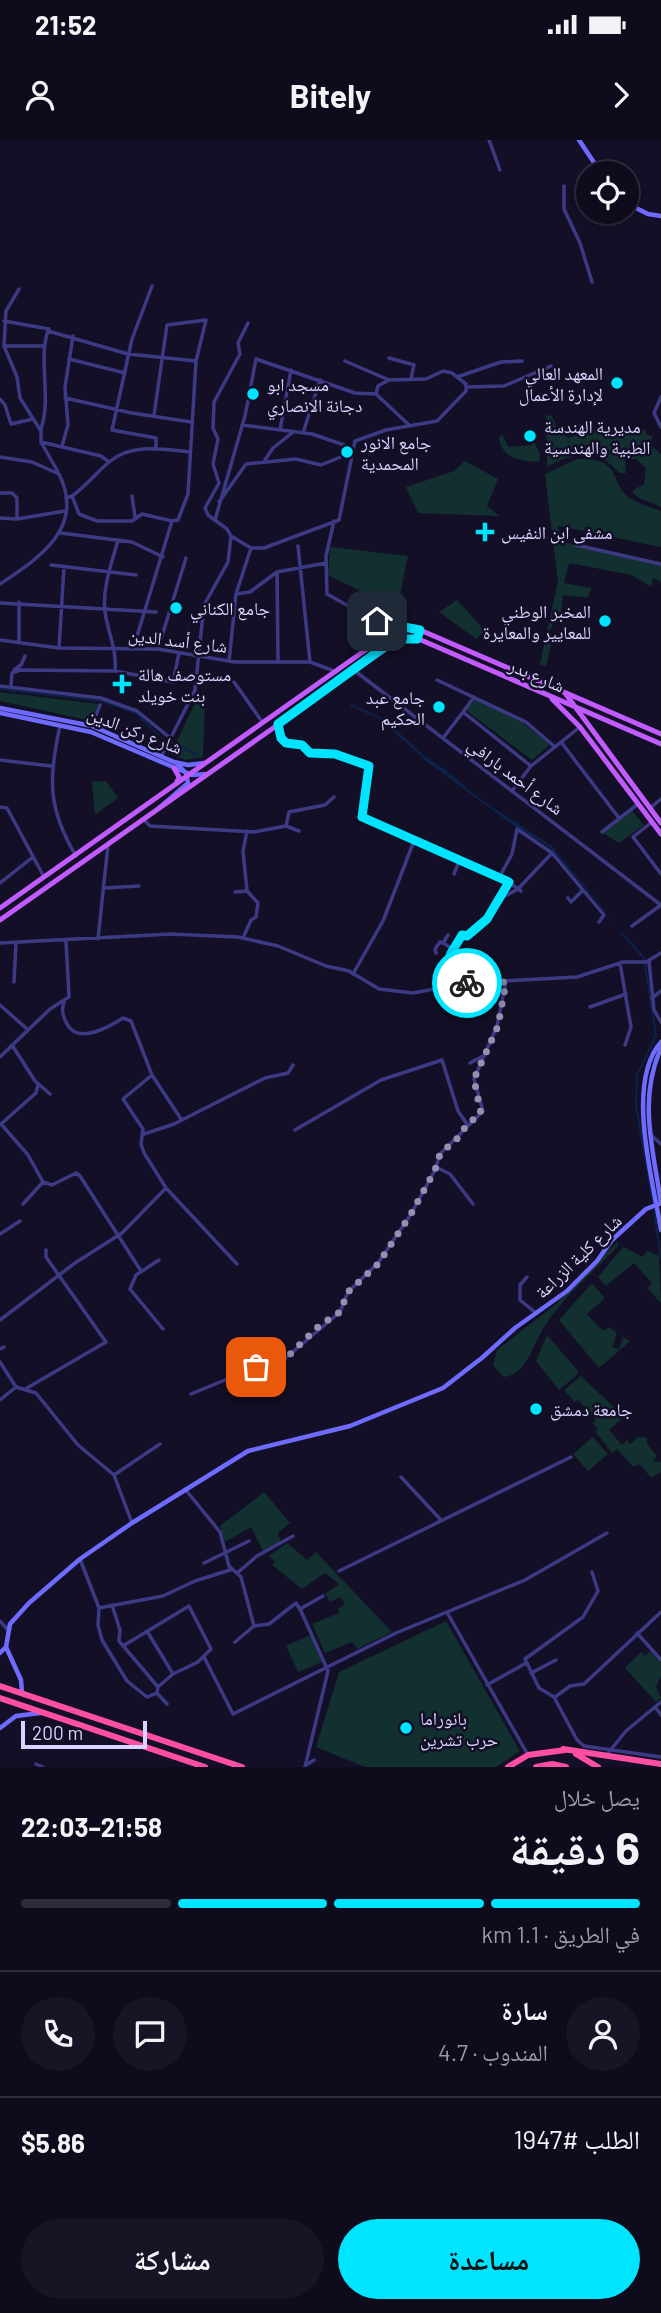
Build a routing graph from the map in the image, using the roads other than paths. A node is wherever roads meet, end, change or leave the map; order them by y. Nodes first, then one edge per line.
1 (489, 140) edge
2 (579, 140) edge
3 (593, 161) edge
4 (500, 170) dead end
5 (564, 186) dead end
6 (639, 210) edge
7 (661, 216) edge
8 (592, 282) dead end
9 (152, 286) dead end
10 (19, 289) dead end
11 (4, 321) junction
12 (248, 323) dead end
13 (48, 331) junction
14 (73, 337) junction
15 (4, 346) junction
16 (44, 346) junction
17 (128, 354) junction
18 (162, 358) junction
19 (389, 358) dead end
20 (69, 359) junction
21 (196, 361) junction
22 (522, 361) dead end
23 (345, 362) dead end
24 (551, 366) dead end
25 (291, 370) junction
26 (125, 373) junction
27 (457, 377) junction
28 (411, 379) junction
29 (320, 380) junction
30 (389, 380) junction
31 (467, 387) junction
32 (376, 394) junction
33 (661, 397) edge
34 (65, 398) junction
35 (0, 399) edge
36 (116, 410) junction
37 (154, 415) junction
38 (34, 418) junction
39 (191, 422) junction
40 (242, 425) junction
41 (410, 425) junction
42 (661, 428) edge
43 (41, 431) junction
44 (280, 431) junction
45 (292, 433) junction
46 (303, 433) junction
47 (41, 442) junction
48 (62, 446) junction
49 (156, 448) junction
50 (352, 451) junction
51 (189, 452) junction
52 (0, 457) edge
53 (265, 460) junction
54 (109, 461) junction
55 (59, 474) junction
56 (0, 493) edge
57 (72, 496) junction
58 (131, 496) dead end
59 (66, 498) junction
60 (218, 503) junction
61 (65, 511) junction
62 (135, 517) junction
63 (0, 518) edge
64 (17, 519) junction
65 (215, 520) junction
66 (172, 521) junction
67 (334, 521) junction
68 (61, 533) junction
69 (231, 536) junction
70 (118, 540) junction
71 (576, 545) dead end
72 (298, 546) dead end
73 (251, 548) junction
74 (163, 557) junction
75 (186, 558) dead end
76 (326, 563) junction
77 (661, 564) edge
78 (51, 565) dead end
79 (300, 566) junction
80 (64, 567) junction
81 (109, 572) junction
82 (277, 572) junction
83 (136, 575) dead end
84 (0, 584) edge
85 (236, 594) junction
86 (19, 602) junction
87 (0, 603) edge
88 (63, 607) junction
89 (104, 609) junction
90 (144, 611) junction
91 (156, 612) dead end
92 (404, 627) junction
93 (420, 630) junction
94 (393, 631) junction
95 (400, 639) junction
96 (417, 639) junction
97 (0, 640) edge
98 (19, 642) junction
99 (113, 647) junction
100 (134, 647) junction
101 (59, 648) junction
102 (158, 649) junction
103 (179, 653) junction
104 (26, 656) dead end
105 (198, 656) junction
106 (229, 661) junction
107 (278, 661) junction
108 (310, 662) junction
109 (354, 669) junction
110 (114, 671) junction
111 (338, 672) junction
112 (12, 673) junction
113 (437, 680) dead end
114 (234, 682) dead end
115 (0, 686) edge
116 (11, 687) junction
117 (540, 692) junction
118 (565, 693) junction
119 (474, 697) junction
120 (580, 700) junction
121 (101, 702) junction
122 (574, 706) junction
123 (0, 708) edge
124 (463, 712) junction
125 (0, 713) edge
126 (597, 716) junction
127 (574, 721) junction
128 (61, 724) junction
129 (264, 724) junction
130 (278, 724) junction
131 (92, 726) junction
132 (580, 727) junction
133 (590, 729) junction
134 (661, 734) edge
135 (443, 738) junction
136 (168, 739) junction
137 (561, 742) junction
138 (661, 744) edge
139 (555, 747) junction
140 (161, 757) junction
141 (217, 757) junction
142 (0, 760) edge
143 (174, 765) junction
144 (51, 766) junction
145 (531, 766) junction
146 (216, 768) junction
147 (189, 775) junction
148 (175, 786) junction
149 (512, 791) junction
150 (334, 797) dead end
151 (661, 799) edge
152 (638, 804) junction
153 (0, 807) edge
154 (159, 808) junction
155 (650, 808) junction
156 (143, 818) junction
157 (619, 818) junction
158 (652, 822) junction
159 (661, 823) edge
160 (286, 826) junction
161 (247, 831) junction
162 (299, 831) dead end
163 (602, 832) dead end
164 (661, 834) edge
165 (414, 841) junction
166 (108, 845) junction
167 (552, 853) junction
168 (76, 856) junction
169 (33, 858) junction
170 (460, 859) junction
171 (454, 874) dead end
172 (661, 874) edge
173 (500, 876) junction
174 (45, 877) junction
175 (1, 881) edge
176 (509, 882) junction
177 (139, 886) dead end
178 (105, 888) junction
179 (520, 890) junction
180 (583, 890) junction
181 (247, 891) junction
182 (235, 892) dead end
183 (568, 898) dead end
184 (496, 901) junction
185 (661, 905) edge
186 (0, 908) edge
187 (0, 920) edge
188 (599, 922) dead end
189 (632, 926) dead end
190 (448, 935) dead end
191 (243, 938) junction
192 (98, 939) junction
193 (66, 941) junction
194 (0, 943) edge
195 (16, 943) junction
196 (443, 943) junction
197 (453, 949) junction
198 (436, 953) dead end
199 (661, 953) edge
200 (620, 962) junction
201 (648, 962) junction
202 (353, 974) junction
203 (15, 982) dead end
204 (506, 982) junction
205 (440, 988) junction
206 (661, 991) edge
207 (626, 994) junction
208 (653, 998) junction
209 (64, 1002) junction
210 (0, 1005) edge
211 (590, 1007) dead end
212 (660, 1021) edge
213 (27, 1029) junction
214 (661, 1030) edge
215 (661, 1041) edge
216 (12, 1045) junction
217 (625, 1045) dead end
218 (661, 1049) edge
219 (1, 1052) edge
220 (487, 1055) junction
221 (470, 1063) dead end
222 (293, 1065) dead end
223 (152, 1075) junction
224 (38, 1085) junction
225 (50, 1094) dead end
226 (181, 1119) junction
227 (467, 1124) junction
228 (295, 1130) dead end
229 (144, 1134) junction
230 (650, 1135) junction
231 (661, 1144) edge
232 (436, 1167) junction
233 (43, 1182) junction
234 (166, 1188) junction
235 (473, 1204) dead end
236 (660, 1204) edge
237 (23, 1205) dead end
238 (20, 1221) dead end
239 (661, 1230) edge
240 (0, 1234) edge
241 (118, 1236) junction
242 (46, 1250) dead end
243 (159, 1260) dead end
244 (237, 1264) dead end
245 (141, 1271) junction
246 (58, 1275) junction
247 (527, 1277) dead end
248 (538, 1314) junction
249 (0, 1320) edge
250 (163, 1329) dead end
251 (0, 1362) edge
252 (16, 1387) junction
253 (27, 1388) junction
254 (191, 1394) dead end
255 (0, 1400) edge
256 (160, 1444) dead end
257 (570, 1457) dead end
258 (114, 1475) junction
259 (401, 1477) dead end
260 (185, 1489) junction
261 (441, 1520) junction
262 (132, 1523) junction
263 (607, 1533) dead end
264 (293, 1536) dead end
265 (249, 1541) dead end
266 (225, 1550) junction
267 (80, 1559) junction
268 (204, 1563) dead end
269 (231, 1569) junction
270 (339, 1571) dead end
271 (592, 1572) dead end
272 (237, 1573) junction
273 (323, 1596) dead end
274 (112, 1605) junction
275 (99, 1608) junction
276 (300, 1609) junction
277 (661, 1612) edge
278 (448, 1614) junction
279 (0, 1621) edge
280 (254, 1626) junction
281 (8, 1630) junction
282 (147, 1631) junction
283 (637, 1633) junction
284 (234, 1642) dead end
285 (123, 1646) junction
286 (6, 1647) junction
287 (0, 1653) edge
288 (204, 1657) junction
289 (556, 1660) dead end
290 (661, 1660) edge
291 (526, 1663) junction
292 (327, 1667) junction
293 (531, 1673) junction
294 (173, 1674) junction
295 (487, 1685) junction
296 (0, 1686) edge
297 (158, 1687) junction
298 (157, 1693) junction
299 (22, 1694) junction
300 (554, 1697) junction
301 (0, 1698) edge
302 (661, 1703) edge
303 (167, 1704) dead end
304 (655, 1707) junction
305 (45, 1713) junction
306 (661, 1715) edge
307 (0, 1728) edge
308 (563, 1749) junction
309 (610, 1752) junction
310 (528, 1755) junction
311 (661, 1756) edge
312 (313, 1761) dead end
313 (36, 1764) dead end
314 (661, 1764) edge
315 (43, 1767) edge
316 (205, 1767) edge
317 (242, 1767) edge
318 (306, 1767) edge
319 (508, 1767) edge
320 (536, 1767) edge
321 (566, 1767) edge
322 (598, 1767) edge

1 - 4 street
2 - 3 main road
5 - 8 street
6 - 7 main road
9 - 17 street
10 - 11 street
11 - 13 street
11 - 15 street
12 - 65 street
13 - 14 street
13 - 16 street
14 - 17 street
14 - 20 street
15 - 16 street
15 - 38 street
16 - 43 street
17 - 18 street
17 - 26 street
18 - 21 street
18 - 21 street
18 - 37 street
19 - 28 street
20 - 26 street
20 - 34 street
21 - 39 street
22 - 27 street
23 - 30 street
24 - 31 street
25 - 29 street
25 - 40 street
25 - 44 street
26 - 36 street
27 - 28 street
27 - 31 street
28 - 30 street
29 - 32 street
29 - 46 street
30 - 32 street
31 - 41 street
32 - 41 street
33 - 42 street
34 - 36 street
34 - 48 street
35 - 38 street
36 - 37 street
36 - 49 street
37 - 39 street
38 - 43 street
39 - 51 street
40 - 44 street
40 - 60 street
41 - 50 street
43 - 47 street
44 - 45 street
45 - 46 street
45 - 53 street
46 - 50 street
47 - 48 street
47 - 55 street
48 - 54 street
49 - 51 street
49 - 54 street
50 - 53 street
50 - 67 street
51 - 66 street
52 - 55 street
53 - 60 street
54 - 57 street
55 - 59 street
56 - 64 street
57 - 59 street
57 - 62 street
58 - 62 street
59 - 61 street
60 - 65 street
61 - 64 street
61 - 68 street
62 - 66 street
63 - 64 street
65 - 69 street
66 - 74 street
67 - 73 street
67 - 76 street
68 - 70 street
68 - 84 street
69 - 73 street
69 - 105 street
70 - 74 street
70 - 81 street
71 - 77 street
72 - 79 street
73 - 85 street
74 - 90 street
75 - 102 street
76 - 79 street
76 - 94 street
78 - 80 street
79 - 82 street
79 - 108 street
80 - 81 street
80 - 88 street
81 - 83 street
81 - 89 street
82 - 85 street
82 - 107 street
85 - 106 street
86 - 87 street
86 - 88 street
86 - 98 street
88 - 89 street
88 - 101 street
89 - 90 street
89 - 99 street
90 - 91 street
90 - 100 street
92 - 93 main road, شارع بدر
92 - 94 main road
92 - 95 main road
93 - 96 main road
93 - 118 main road, شارع بدر
94 - 111 main road
95 - 96 main road, شارع بدر
95 - 109 main road
96 - 117 main road, شارع بدر
97 - 98 street, شارع أسد الدين
98 - 101 street, شارع أسد الدين
99 - 100 street, شارع أسد الدين
99 - 101 street, شارع أسد الدين
99 - 110 street
100 - 102 street, شارع أسد الدين
102 - 103 street, شارع أسد الدين
103 - 105 street, شارع أسد الدين
103 - 110 street
104 - 112 street
105 - 106 street, شارع أسد الدين
105 - 136 street
106 - 107 street, شارع أسد الدين
107 - 108 street, شارع أسد الدين
108 - 111 street, شارع أسد الدين
109 - 130 main road
109 - 135 street, شارع أحمد بارافي
110 - 112 street
111 - 129 main road
112 - 116 street
113 - 119 street
114 - 129 street
115 - 116 street
116 - 121 street
117 - 122 main road, شارع بدر
117 - 127 main road
118 - 120 main road, شارع بدر
118 - 122 main road
119 - 124 street
119 - 139 street
120 - 122 main road
120 - 134 main road, شارع بدر
121 - 131 street
121 - 136 street
122 - 126 main road, شارع بدر
122 - 127 main road
122 - 133 main road
123 - 131 main road, شارع ركن الدين
124 - 135 street
124 - 145 street
125 - 128 main road, شارع ركن الدين
126 - 133 main road
126 - 138 main road, شارع بدر
127 - 132 main road
128 - 143 main road, شارع ركن الدين
128 - 144 street
129 - 141 main road
130 - 146 main road
130 - 165 street
131 - 140 main road, شارع ركن الدين
132 - 137 street
132 - 152 main road
133 - 155 main road
135 - 149 street, شارع أحمد بارافي
136 - 140 street
137 - 139 street
137 - 157 street
139 - 145 street
140 - 143 main road, شارع ركن الدين
141 - 143 main road, شارع ركن الدين
141 - 147 main road
142 - 144 street
143 - 147 main road, شارع ركن الدين
143 - 148 main road
144 - 168 street
145 - 149 street
146 - 147 main road
146 - 154 main road
147 - 148 main road
147 - 154 main road
148 - 168 main road
149 - 185 street, شارع أحمد بارافي
150 - 160 street
151 - 155 street
152 - 157 street
152 - 158 main road
153 - 169 street
154 - 156 main road
155 - 159 main road
156 - 161 street
156 - 166 main road
157 - 163 street
158 - 164 main road
158 - 172 street
160 - 161 street
160 - 162 street
161 - 181 street
165 - 170 street
165 - 202 street
166 - 178 street
166 - 187 main road
167 - 173 street
167 - 179 street
167 - 180 street
168 - 174 main road
169 - 174 street
169 - 175 street
170 - 171 street
170 - 173 street
173 - 176 street
174 - 186 main road
176 - 179 street
176 - 184 street
177 - 178 street
178 - 192 street
179 - 184 street
180 - 183 street
180 - 188 street
181 - 182 street
181 - 191 street
184 - 197 street
185 - 189 street
190 - 196 street
191 - 192 street
191 - 202 street
192 - 193 street
193 - 195 street
193 - 209 street
194 - 195 street
195 - 203 street
196 - 197 street
196 - 198 street
197 - 205 street
199 - 201 street
200 - 201 street
200 - 204 street
200 - 207 street
201 - 208 street
202 - 205 street
204 - 205 street
204 - 220 street
206 - 208 street
207 - 211 street
207 - 217 street
208 - 212 street
209 - 213 street
209 - 223 street
210 - 213 street
212 - 214 street
213 - 216 street
215 - 236 main road
216 - 219 street
216 - 224 street
218 - 230 main road
220 - 221 street
220 - 227 street
222 - 226 street
223 - 226 street
223 - 229 street
224 - 225 street
224 - 233 street
226 - 229 street
227 - 228 street
227 - 232 street
229 - 234 street
230 - 231 street
230 - 236 main road
232 - 235 street
232 - 254 street
233 - 237 street
233 - 241 street
234 - 241 street
234 - 244 street
236 - 239 main road
236 - 248 main road, شارع كلية الزراعة
238 - 240 street
241 - 245 street
241 - 246 street
242 - 246 street
243 - 245 street
245 - 250 street
246 - 249 street
246 - 253 street
247 - 248 street
248 - 260 main road, شارع كلية الزراعة
251 - 252 street
252 - 253 street
252 - 255 street
253 - 258 street
256 - 258 street
257 - 261 street
258 - 262 street
259 - 261 street
260 - 262 main road, شارع كلية الزراعة
260 - 266 street
261 - 270 street
262 - 267 main road, شارع كلية الزراعة
263 - 278 street
264 - 272 street
265 - 266 street
266 - 268 street
266 - 269 street
267 - 275 street
267 - 281 main road, شارع كلية الزراعة
269 - 272 street
269 - 274 street
271 - 291 street
272 - 280 street
273 - 276 street
274 - 275 street
274 - 285 street
275 - 298 street
276 - 280 street
276 - 292 street
277 - 283 street
278 - 292 street
278 - 295 street
279 - 281 street
280 - 284 street
281 - 286 main road
282 - 285 street
282 - 288 street
282 - 294 street
283 - 290 street
283 - 300 street
285 - 297 street
286 - 287 main road
286 - 299 main road
288 - 292 street
288 - 294 street
289 - 293 street
291 - 293 street
291 - 295 street
292 - 318 street
293 - 300 street
294 - 297 street
295 - 310 street
296 - 299 highway
297 - 298 street
298 - 303 street
299 - 317 highway
300 - 309 street
301 - 305 highway
302 - 304 street
304 - 306 street
304 - 309 street
305 - 307 main road
305 - 316 highway
308 - 310 highway
308 - 314 highway
308 - 322 highway
309 - 311 street
310 - 319 highway
312 - 318 street
313 - 315 street
320 - 321 highway

